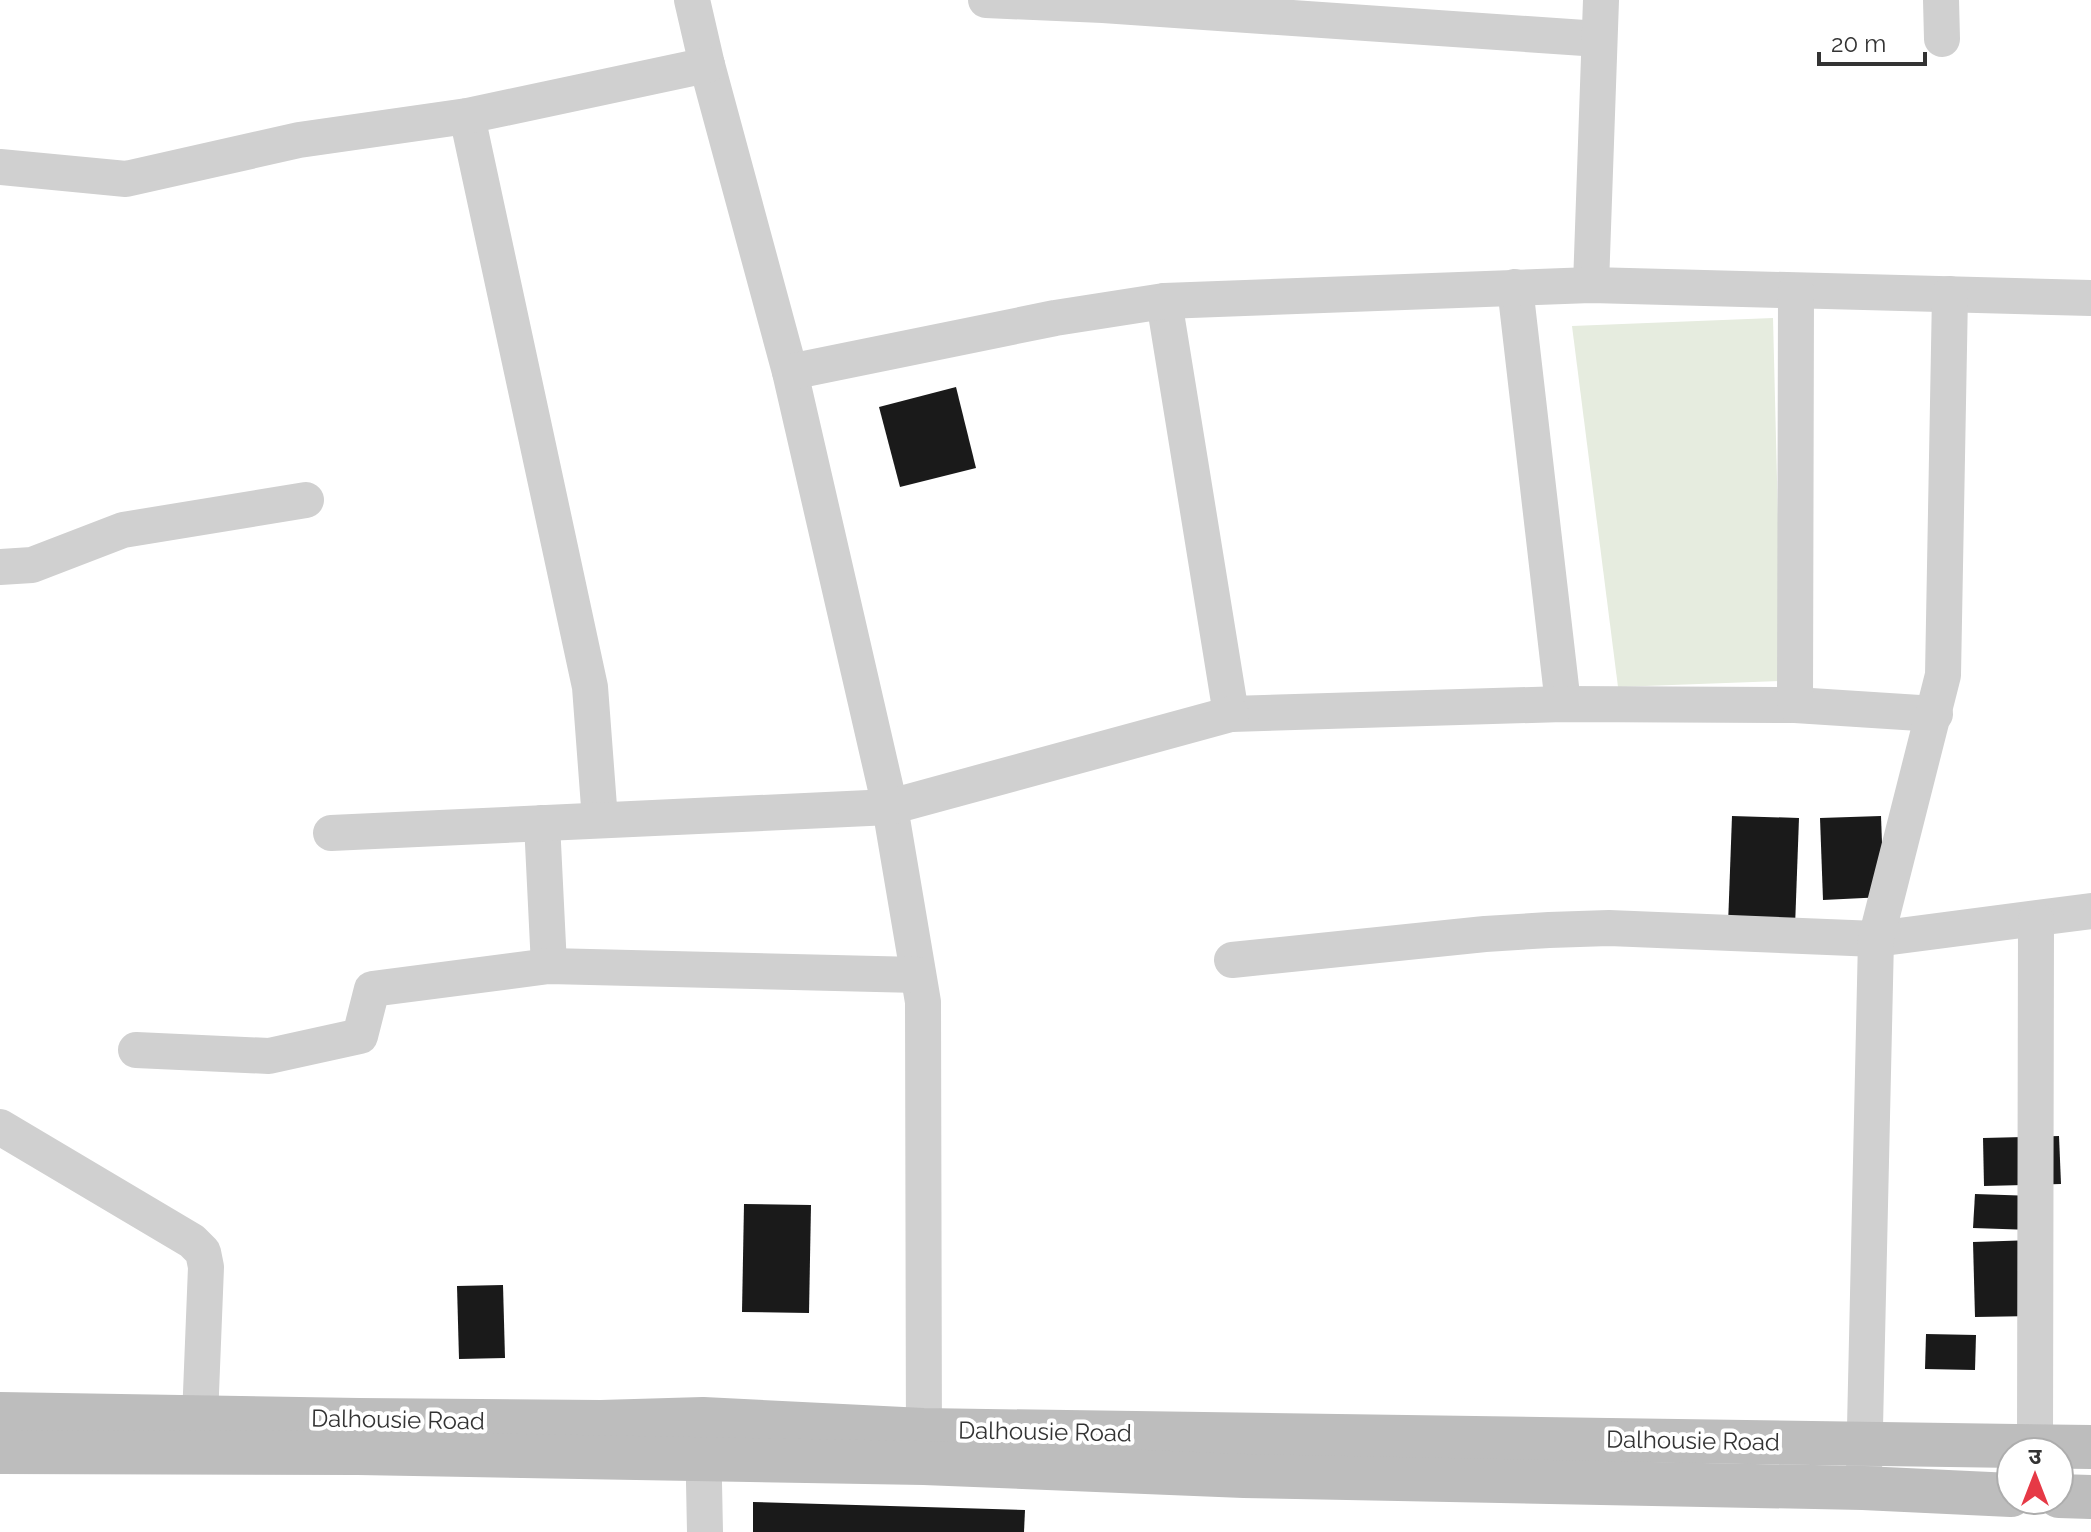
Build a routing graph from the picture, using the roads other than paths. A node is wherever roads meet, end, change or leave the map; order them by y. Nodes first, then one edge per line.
1 (692, 0) edge
2 (986, 0) edge
3 (1601, 0) edge
4 (1941, 0) edge
5 (1103, 2) edge
6 (1599, 39) junction
7 (1942, 39) dead end
8 (707, 65) junction
9 (467, 116) junction
10 (0, 167) edge
11 (1591, 285) junction
12 (1515, 287) junction
13 (1796, 291) junction
14 (1950, 294) junction
15 (2091, 298) edge
16 (1164, 301) junction
17 (790, 372) junction
18 (306, 500) dead end
19 (0, 567) edge
20 (1563, 704) junction
21 (1795, 705) junction
22 (1231, 714) junction
23 (1935, 714) junction
24 (890, 807) junction
25 (600, 820) junction
26 (542, 823) junction
27 (331, 833) dead end
28 (2091, 911) edge
29 (2036, 920) junction
30 (1876, 939) junction
31 (1232, 960) dead end
32 (549, 966) junction
33 (918, 975) junction
34 (136, 1050) dead end
35 (0, 1127) edge
36 (0, 1414) edge
37 (200, 1418) junction
38 (2035, 1436) edge
39 (703, 1440) junction
40 (1864, 1443) junction
41 (1995, 1445) edge
42 (924, 1447) junction
43 (0, 1452) edge
44 (1863, 1488) junction
45 (1995, 1494) edge
46 (705, 1532) edge

1 - 8 street
2 - 5 street
3 - 6 street
4 - 7 street
5 - 6 street
6 - 11 street
8 - 9 street
8 - 17 street
9 - 10 street
9 - 25 street
11 - 12 street
11 - 13 street
12 - 16 street
12 - 20 street
13 - 14 street
13 - 21 street
14 - 15 street
14 - 23 street
16 - 17 street
16 - 22 street
17 - 24 street
18 - 19 street
20 - 21 street
20 - 22 street
21 - 23 street
22 - 24 street
23 - 30 street
24 - 25 street
24 - 33 street
25 - 26 street
26 - 27 street
26 - 32 street
28 - 29 street
29 - 30 street
29 - 38 street
30 - 31 street
30 - 40 street
32 - 33 street
32 - 34 street
33 - 42 street
35 - 37 street
36 - 37 street, Dalhousie Road
37 - 39 street, Dalhousie Road
39 - 42 street, Dalhousie Road
39 - 43 street, Dalhousie Road
39 - 46 street
40 - 41 street, Dalhousie Road
40 - 42 street, Dalhousie Road
40 - 44 street
42 - 44 street, Dalhousie Road
44 - 45 street, Dalhousie Road

